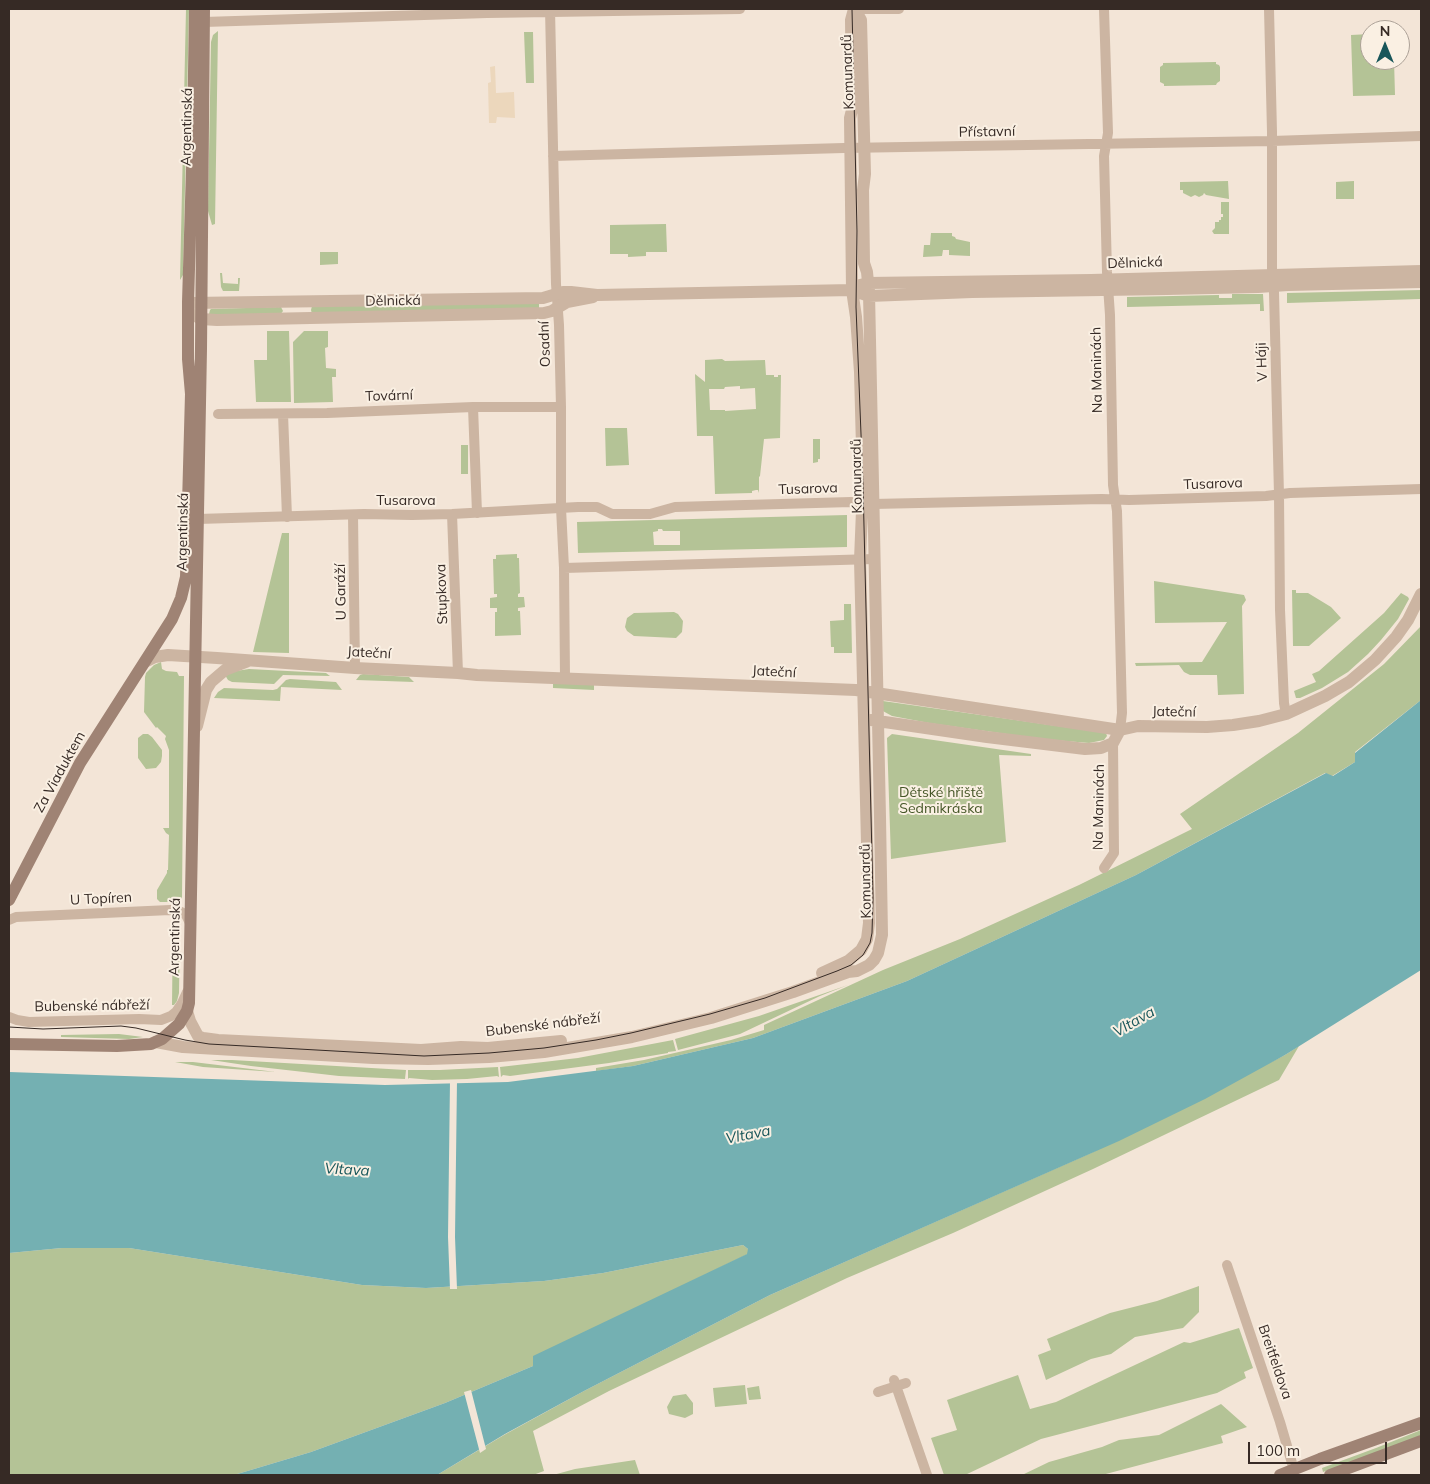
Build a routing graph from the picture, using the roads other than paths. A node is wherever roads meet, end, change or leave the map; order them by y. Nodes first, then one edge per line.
1 (195, 9) edge
2 (740, 9) edge
3 (854, 9) edge
4 (862, 9) edge
5 (899, 9) edge
6 (1104, 9) edge
7 (1268, 9) edge
8 (550, 10) edge
9 (487, 11) edge
10 (204, 15) edge
11 (1421, 136) edge
12 (1272, 141) junction
13 (1106, 144) junction
14 (851, 148) junction
15 (865, 148) junction
16 (553, 156) junction
17 (1421, 272) edge
18 (1273, 280) junction
19 (1421, 282) edge
20 (868, 283) junction
21 (1108, 285) junction
22 (852, 290) junction
23 (869, 296) junction
24 (557, 301) junction
25 (292, 302) junction
26 (192, 305) junction
27 (201, 318) junction
28 (292, 318) junction
29 (473, 407) junction
30 (561, 407) junction
31 (218, 414) dead end
32 (283, 414) junction
33 (1421, 489) edge
34 (1279, 494) junction
35 (1115, 499) junction
36 (867, 504) junction
37 (561, 508) junction
38 (478, 513) junction
39 (452, 514) junction
40 (353, 515) junction
41 (287, 517) junction
42 (198, 519) junction
43 (860, 560) junction
44 (874, 560) junction
45 (564, 568) junction
46 (1420, 600) edge
47 (195, 657) junction
48 (256, 661) junction
49 (145, 662) junction
50 (356, 668) junction
51 (458, 673) junction
52 (565, 678) junction
53 (863, 691) junction
54 (877, 694) junction
55 (1286, 714) junction
56 (864, 719) junction
57 (878, 721) junction
58 (1120, 730) junction
59 (194, 743) junction
60 (1113, 744) junction
61 (1104, 868) dead end
62 (9, 900) edge
63 (9, 920) edge
64 (190, 922) junction
65 (867, 938) joint
66 (881, 945) joint
67 (190, 987) junction
68 (187, 1011) junction
69 (9, 1017) edge
70 (156, 1042) junction
71 (12, 1044) edge
72 (1227, 1265) dead end
73 (878, 1392) dead end
74 (1421, 1423) edge
75 (1421, 1442) edge
76 (1295, 1473) edge
77 (927, 1475) edge
78 (1280, 1475) edge
79 (1330, 1475) edge

1 - 26 main road, Argentinská
2 - 8 street
3 - 14 street, Komunardů
3 - 15 street, Komunardů
4 - 5 street
6 - 13 street, Na Maninách
7 - 12 street, V Háji
8 - 9 street
8 - 16 street, Osadní
9 - 10 street
10 - 26 main road, Argentinská
11 - 12 street, Přístavní
12 - 13 street, Přístavní
12 - 18 street, V Háji
13 - 15 street, Přístavní
13 - 21 street, Na Maninách
14 - 15 street, Přístavní
14 - 16 street, Přístavní
14 - 22 street, Komunardů
15 - 20 street, Komunardů
16 - 24 street, Osadní
17 - 18 street, Dělnická
18 - 19 street, Dělnická
18 - 21 street, Dělnická
18 - 34 street, V Háji
20 - 21 street, Dělnická
20 - 22 street, Dělnická
20 - 23 street, Komunardů
21 - 23 street, Dělnická
21 - 35 street, Na Maninách
22 - 23 street, Dělnická
22 - 24 street, Dělnická
22 - 36 street, Komunardů
23 - 36 street, Komunardů
24 - 25 street, Dělnická
24 - 28 street, Dělnická
24 - 30 street, Osadní
25 - 26 street, Dělnická
25 - 28 street
26 - 27 street, Dělnická
26 - 49 main road, Argentinská
27 - 28 street, Dělnická
27 - 42 main road, Argentinská
29 - 30 street, Tovární
29 - 32 street, Tovární
29 - 38 street
30 - 37 street, Osadní
31 - 32 street, Tovární
32 - 41 street
33 - 34 street, Tusarova
34 - 35 street, Tusarova
34 - 55 street, V Háji
35 - 36 street, Tusarova
35 - 58 street, Na Maninách
36 - 37 street, Tusarova
36 - 43 street, Komunardů
36 - 44 street, Komunardů
37 - 38 street, Tusarova
37 - 45 street, Osadní
38 - 39 street, Tusarova
39 - 40 street, Tusarova
39 - 51 street, Stupkova
40 - 41 street, Tusarova
40 - 50 street, U Garáží
41 - 42 street, Tusarova
42 - 47 main road, Argentinská
43 - 44 street
43 - 45 street
43 - 53 street, Komunardů
44 - 54 street, Komunardů
45 - 52 street, Osadní
46 - 55 street, Jateční
47 - 48 street, Jateční
47 - 49 street, Jateční
47 - 59 main road, Argentinská
48 - 50 street, Jateční
48 - 59 street, Jateční
49 - 62 main road, Za Viaduktem
50 - 51 street, Jateční
51 - 52 street, Jateční
52 - 53 street, Jateční
53 - 54 street, Jateční
53 - 56 street, Komunardů
54 - 57 street, Komunardů
54 - 58 street, Jateční
55 - 58 street, Jateční
56 - 57 street
56 - 65 street, Komunardů
57 - 60 street
57 - 66 street, Komunardů
58 - 60 street
59 - 64 main road, Argentinská
60 - 61 street, Na Maninách
63 - 64 street, U Topíren
64 - 67 main road, Argentinská
65 - 68 street, Bubenské nábřeží
66 - 70 street, Bubenské nábřeží
67 - 68 main road, Argentinská
67 - 69 street, Bubenské nábřeží
68 - 70 main road, Argentinská
70 - 71 main road
72 - 76 street, Breitfeldova
73 - 77 street
74 - 76 main road
75 - 79 main road
76 - 78 main road

